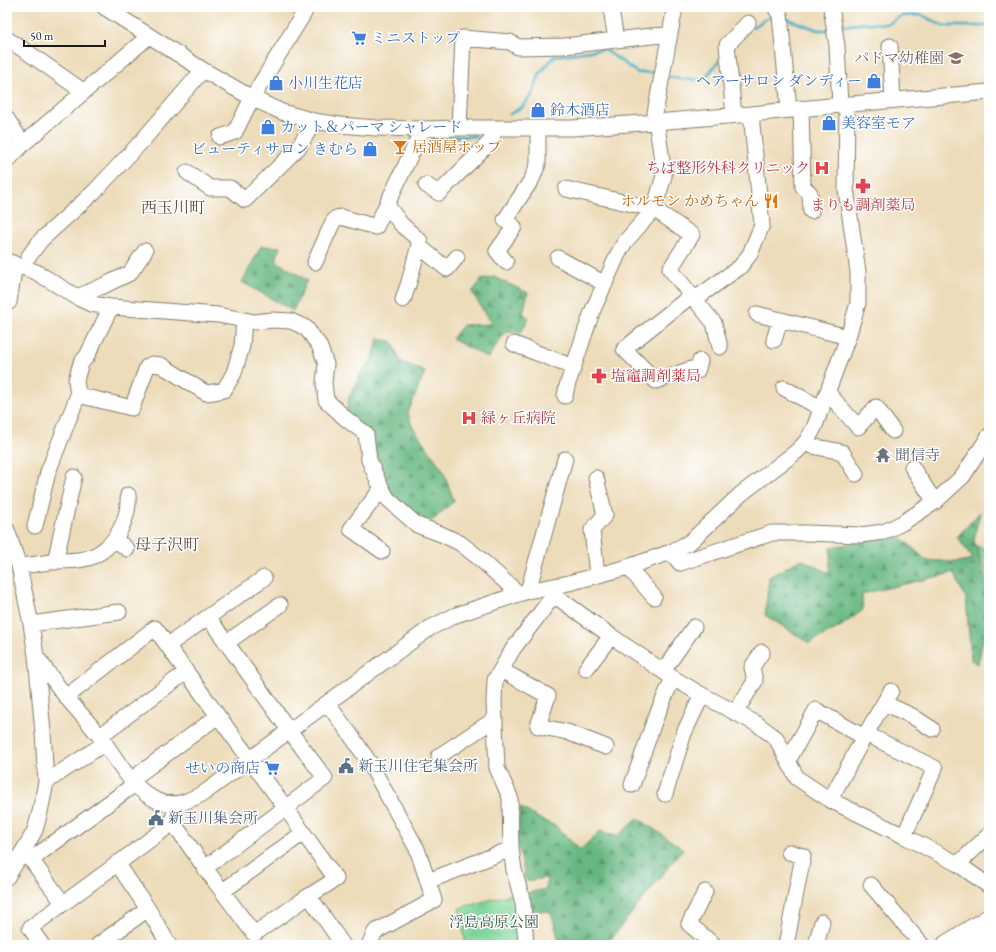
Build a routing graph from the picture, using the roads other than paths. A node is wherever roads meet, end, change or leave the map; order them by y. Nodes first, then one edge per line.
1 (104, 7) edge
2 (305, 7) edge
3 (675, 7) edge
4 (775, 7) edge
5 (831, 7) edge
6 (612, 16) dead end
7 (748, 23) dead end
8 (670, 34) junction
9 (149, 36) junction
10 (7, 39) edge
11 (616, 40) junction
12 (890, 46) dead end
13 (203, 70) junction
14 (84, 92) junction
15 (989, 92) edge
16 (252, 98) junction
17 (893, 100) junction
18 (844, 104) junction
19 (795, 109) junction
20 (751, 114) junction
21 (734, 115) junction
22 (314, 121) junction
23 (8, 122) edge
24 (656, 122) junction
25 (459, 128) junction
26 (496, 128) junction
27 (538, 128) junction
28 (423, 129) junction
29 (220, 137) dead end
30 (23, 144) junction
31 (7, 161) edge
32 (187, 172) dead end
33 (426, 185) dead end
34 (566, 189) dead end
35 (387, 205) junction
36 (654, 209) junction
37 (811, 211) dead end
38 (419, 246) junction
39 (145, 251) dead end
40 (29, 256) dead end
41 (457, 257) dead end
42 (558, 258) dead end
43 (315, 262) dead end
44 (506, 262) dead end
45 (11, 263) edge
46 (605, 284) junction
47 (78, 297) junction
48 (694, 297) junction
49 (403, 300) dead end
50 (7, 302) edge
51 (111, 307) junction
52 (757, 314) dead end
53 (244, 320) junction
54 (780, 320) junction
55 (848, 337) junction
56 (774, 340) dead end
57 (514, 344) dead end
58 (720, 347) dead end
59 (573, 367) junction
60 (698, 369) dead end
61 (784, 388) dead end
62 (828, 393) junction
63 (78, 395) junction
64 (565, 396) dead end
65 (822, 409) junction
66 (892, 431) dead end
67 (989, 436) edge
68 (806, 442) junction
69 (565, 459) dead end
70 (912, 467) dead end
71 (856, 474) dead end
72 (74, 477) dead end
73 (596, 478) dead end
74 (382, 488) junction
75 (128, 496) dead end
76 (935, 502) junction
77 (35, 526) dead end
78 (7, 530) edge
79 (114, 540) junction
80 (127, 549) dead end
81 (381, 551) dead end
82 (671, 552) junction
83 (55, 562) junction
84 (19, 566) junction
85 (628, 567) junction
86 (597, 575) junction
87 (264, 578) dead end
88 (552, 591) junction
89 (524, 592) junction
90 (654, 598) dead end
91 (280, 605) dead end
92 (119, 612) dead end
93 (208, 617) junction
94 (31, 624) junction
95 (694, 627) dead end
96 (611, 636) junction
97 (226, 643) junction
98 (168, 645) junction
99 (762, 652) dead end
100 (36, 656) junction
101 (586, 669) dead end
102 (501, 670) junction
103 (186, 672) junction
104 (668, 675) junction
105 (702, 695) junction
106 (66, 696) junction
107 (327, 703) junction
108 (735, 713) junction
109 (218, 716) junction
110 (495, 719) junction
111 (932, 729) dead end
112 (289, 730) junction
113 (865, 736) junction
114 (102, 740) junction
115 (606, 747) dead end
116 (439, 756) dead end
117 (250, 759) junction
118 (788, 761) junction
119 (46, 782) junction
120 (133, 782) junction
121 (632, 785) dead end
122 (665, 794) dead end
123 (830, 800) junction
124 (177, 803) junction
125 (285, 807) junction
126 (172, 821) junction
127 (303, 833) junction
128 (904, 836) junction
129 (989, 836) edge
130 (511, 849) junction
131 (789, 852) dead end
132 (26, 858) junction
133 (117, 863) junction
134 (958, 864) junction
135 (205, 868) junction
136 (7, 877) edge
137 (428, 881) junction
138 (871, 885) dead end
139 (989, 886) edge
140 (222, 891) junction
141 (705, 892) dead end
142 (309, 896) junction
143 (63, 903) junction
144 (148, 909) junction
145 (988, 920) edge
146 (822, 922) dead end
147 (256, 941) edge
148 (42, 945) edge
149 (98, 945) edge
150 (169, 945) edge
151 (343, 945) edge
152 (369, 945) edge
153 (526, 945) edge
154 (714, 945) edge
155 (786, 945) edge
156 (816, 945) edge
157 (922, 945) edge
158 (946, 945) edge
159 (969, 945) edge

1 - 9 street
2 - 16 street
3 - 8 street
4 - 19 street
5 - 18 street
6 - 11 street
7 - 21 street
8 - 11 street
8 - 24 street
9 - 13 street
9 - 14 street
10 - 14 street
11 - 25 street
12 - 17 street
13 - 16 street
13 - 40 street
14 - 30 street
15 - 17 street
16 - 22 street
16 - 29 street
17 - 18 street
18 - 19 street
18 - 55 street
19 - 20 street
19 - 37 street
20 - 21 street
20 - 48 street
21 - 24 street
22 - 28 street
22 - 32 street
23 - 30 street
24 - 27 street
24 - 36 street
25 - 26 street
25 - 28 street
26 - 27 street
26 - 33 street
27 - 44 street
28 - 35 street
30 - 31 street
34 - 36 street
35 - 38 street
35 - 43 street
36 - 46 street
36 - 48 street
38 - 41 street
38 - 49 street
39 - 47 street
42 - 46 street
45 - 47 street
45 - 50 street
46 - 59 street
47 - 51 street
48 - 58 street
48 - 60 street
51 - 53 street
51 - 63 street
52 - 54 street
53 - 63 street
53 - 74 street
54 - 55 street
54 - 56 street
55 - 62 street
57 - 59 street
59 - 64 street
61 - 65 street
62 - 65 street
62 - 66 street
63 - 77 street
65 - 68 street
67 - 76 street
68 - 71 street
68 - 82 street
69 - 89 street
70 - 76 street
72 - 83 street
73 - 86 street
74 - 81 street
74 - 89 street
75 - 79 street
76 - 82 street
78 - 84 street
79 - 80 street
79 - 83 street
82 - 85 street
83 - 84 street
84 - 94 street
85 - 86 street
85 - 90 street
86 - 88 street
87 - 93 street
88 - 89 street
88 - 96 street
88 - 102 street
89 - 107 street
91 - 97 street
92 - 94 street
93 - 97 street
93 - 98 street
94 - 100 street
95 - 104 street
96 - 101 street
96 - 104 street
97 - 112 street
98 - 103 street
98 - 106 street
99 - 108 street
100 - 106 street
100 - 119 street
102 - 110 street
102 - 115 street
103 - 109 street
103 - 114 street
104 - 105 street
104 - 121 street
105 - 108 street
105 - 122 street
106 - 114 street
107 - 112 street
107 - 137 street
108 - 118 street
109 - 117 street
109 - 120 street
110 - 116 street
110 - 130 street
111 - 113 street
112 - 117 street
112 - 125 street
113 - 118 street
113 - 123 street
113 - 128 street
114 - 119 street
114 - 120 street
117 - 124 street
117 - 125 street
118 - 123 street
119 - 132 street
120 - 124 street
120 - 132 street
123 - 128 street
124 - 126 street
125 - 127 street
125 - 135 street
126 - 133 street
126 - 135 street
127 - 140 street
127 - 142 street
128 - 134 street
129 - 134 street
130 - 137 street
130 - 153 street
131 - 155 street
132 - 136 street
132 - 143 street
133 - 143 street
133 - 144 street
134 - 139 street
135 - 140 street
137 - 152 street
138 - 157 street
140 - 147 street
141 - 154 street
142 - 147 street
142 - 151 street
143 - 148 street
144 - 149 street
144 - 150 street
145 - 158 main road
145 - 159 street
146 - 156 street

